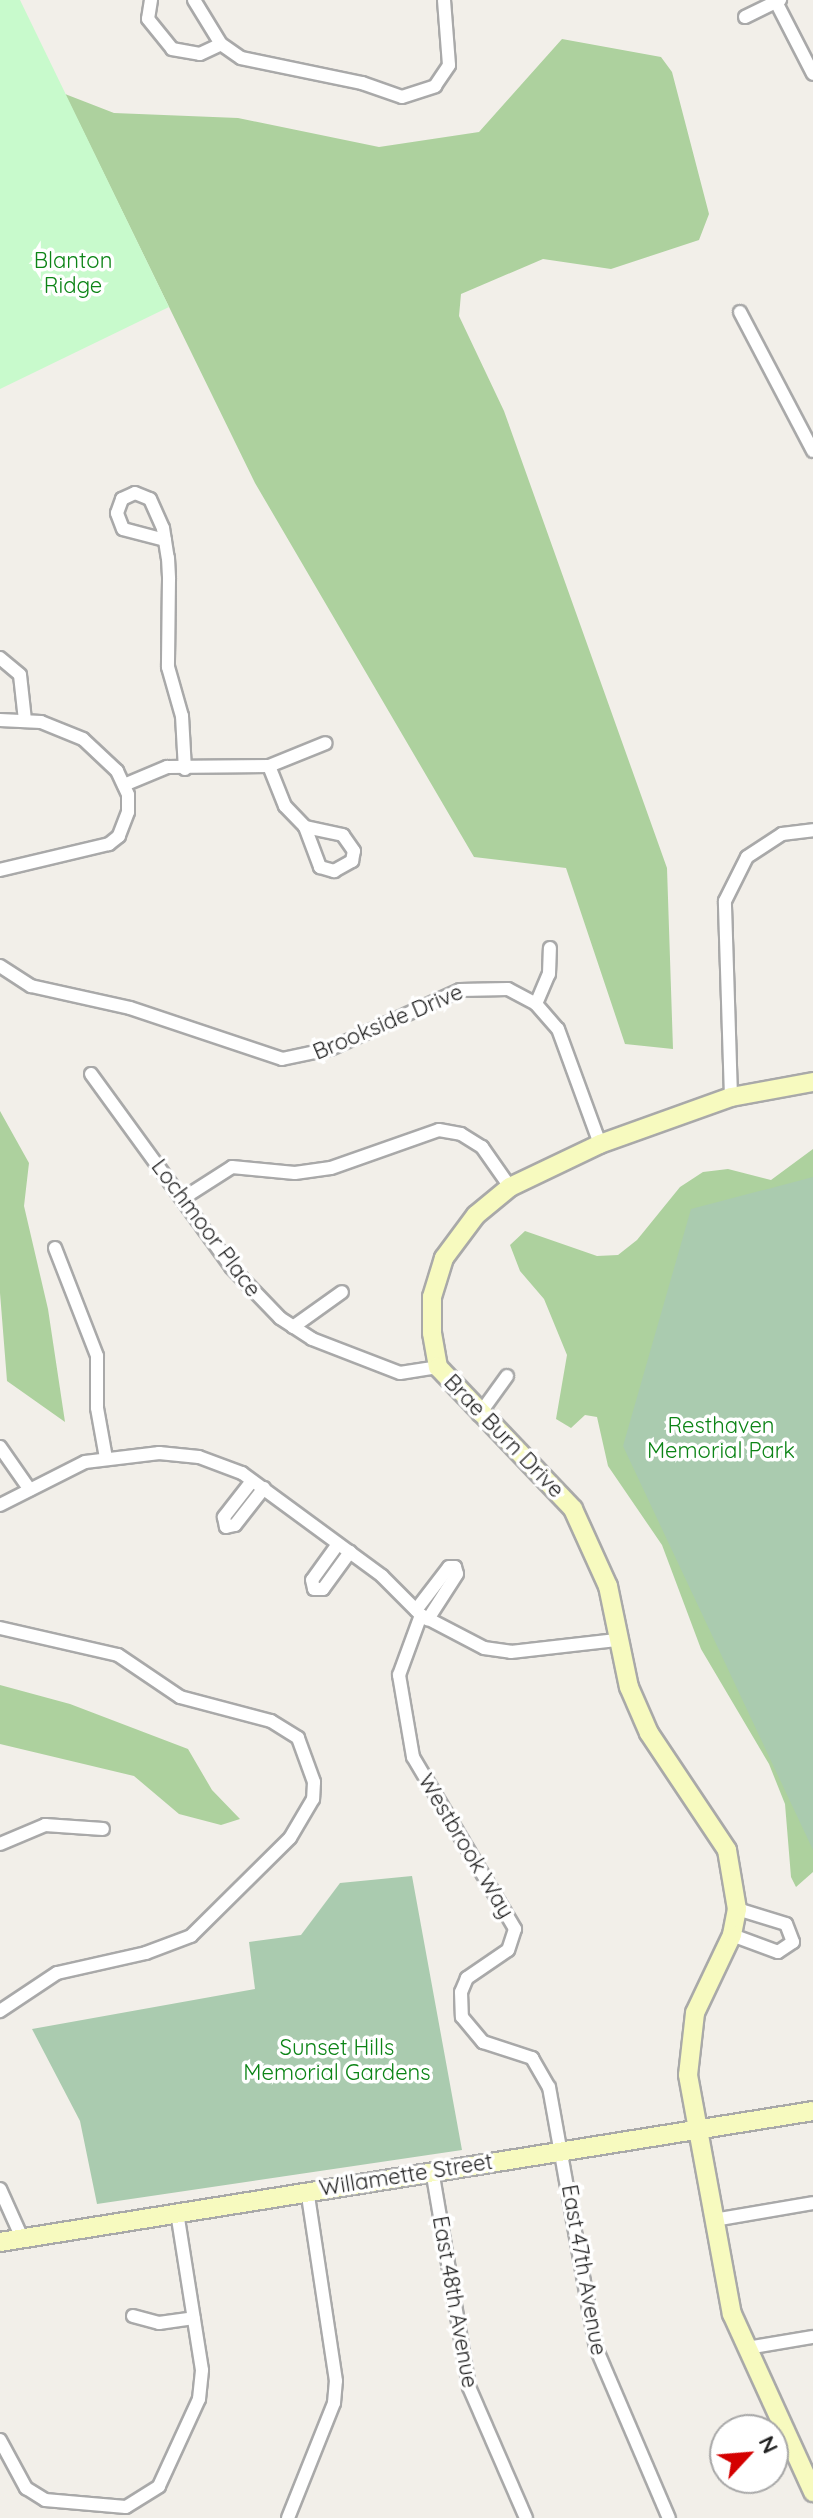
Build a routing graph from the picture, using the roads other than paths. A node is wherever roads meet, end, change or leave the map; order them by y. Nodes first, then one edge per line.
1 (151, 0) edge
2 (194, 0) edge
3 (444, 0) edge
4 (777, 0) edge
5 (745, 17) dead end
6 (221, 44) junction
7 (813, 74) edge
8 (740, 312) dead end
9 (813, 451) edge
10 (165, 540) junction
11 (0, 658) edge
12 (0, 720) edge
13 (25, 720) junction
14 (326, 743) dead end
15 (269, 766) junction
16 (185, 769) junction
17 (124, 785) junction
18 (305, 827) dead end
19 (813, 830) edge
20 (0, 870) edge
21 (550, 948) dead end
22 (0, 966) edge
23 (536, 1004) junction
24 (91, 1074) dead end
25 (813, 1082) edge
26 (731, 1097) junction
27 (600, 1144) junction
28 (510, 1187) junction
29 (182, 1199) junction
30 (55, 1248) dead end
31 (342, 1292) dead end
32 (293, 1327) junction
33 (438, 1367) junction
34 (507, 1376) dead end
35 (479, 1415) junction
36 (0, 1447) edge
37 (106, 1458) junction
38 (30, 1490) junction
39 (0, 1505) edge
40 (338, 1544) junction
41 (350, 1552) junction
42 (421, 1615) junction
43 (0, 1628) edge
44 (616, 1640) junction
45 (103, 1829) dead end
46 (0, 1844) edge
47 (737, 1909) junction
48 (732, 1935) junction
49 (3, 2008) edge
50 (813, 2111) edge
51 (697, 2130) junction
52 (564, 2151) junction
53 (432, 2170) junction
54 (0, 2189) edge
55 (307, 2190) junction
56 (813, 2203) edge
57 (177, 2213) junction
58 (714, 2220) junction
59 (22, 2238) junction
60 (0, 2242) edge
61 (133, 2316) dead end
62 (194, 2318) junction
63 (813, 2337) edge
64 (747, 2348) junction
65 (0, 2440) edge
66 (813, 2492) edge
67 (288, 2518) edge
68 (526, 2518) edge
69 (669, 2518) edge

1 - 6 street
2 - 6 street
3 - 6 street
4 - 5 street
4 - 7 street
8 - 9 street
10 - 10 street
10 - 16 street
11 - 13 street
12 - 13 street
13 - 17 street
14 - 15 street
15 - 16 street
15 - 18 street
16 - 17 street
17 - 20 street
19 - 26 street
21 - 23 street
22 - 23 street, Brookside Drive
23 - 27 street, Brookside Drive
24 - 29 street, Lochmoor Place
25 - 26 street, Brae Burn Drive
26 - 27 street, Brae Burn Drive
27 - 28 street, Brae Burn Drive
28 - 29 street
28 - 33 street, Brae Burn Drive
29 - 32 street, Lochmoor Place
30 - 37 street
31 - 32 street
32 - 33 street, Lochmoor Place
33 - 35 street, Brae Burn Drive
34 - 35 street
35 - 44 street, Brae Burn Drive
36 - 38 street
37 - 38 street
37 - 40 street
38 - 39 street
40 - 41 street
40 - 41 street
41 - 42 street
42 - 44 street
42 - 52 street, Westbrook Way
43 - 49 street
44 - 47 street, Brae Burn Drive
45 - 46 street
47 - 48 street, Brae Burn Drive
47 - 48 street
48 - 51 street, Brae Burn Drive
50 - 51 street, Willamette Street
51 - 52 street, Willamette Street
51 - 58 street, Brae Burn Drive
52 - 53 street, Willamette Street
52 - 69 street, East 47th Avenue
53 - 55 street, Willamette Street
53 - 68 street, East 48th Avenue
54 - 59 street
55 - 57 street, Willamette Street
55 - 67 street
56 - 58 street
57 - 59 street, Willamette Street
57 - 62 street
58 - 64 street, Brae Burn Drive
59 - 60 street, Willamette Street
61 - 62 street
62 - 65 street
63 - 64 street
64 - 66 street, Brae Burn Drive

